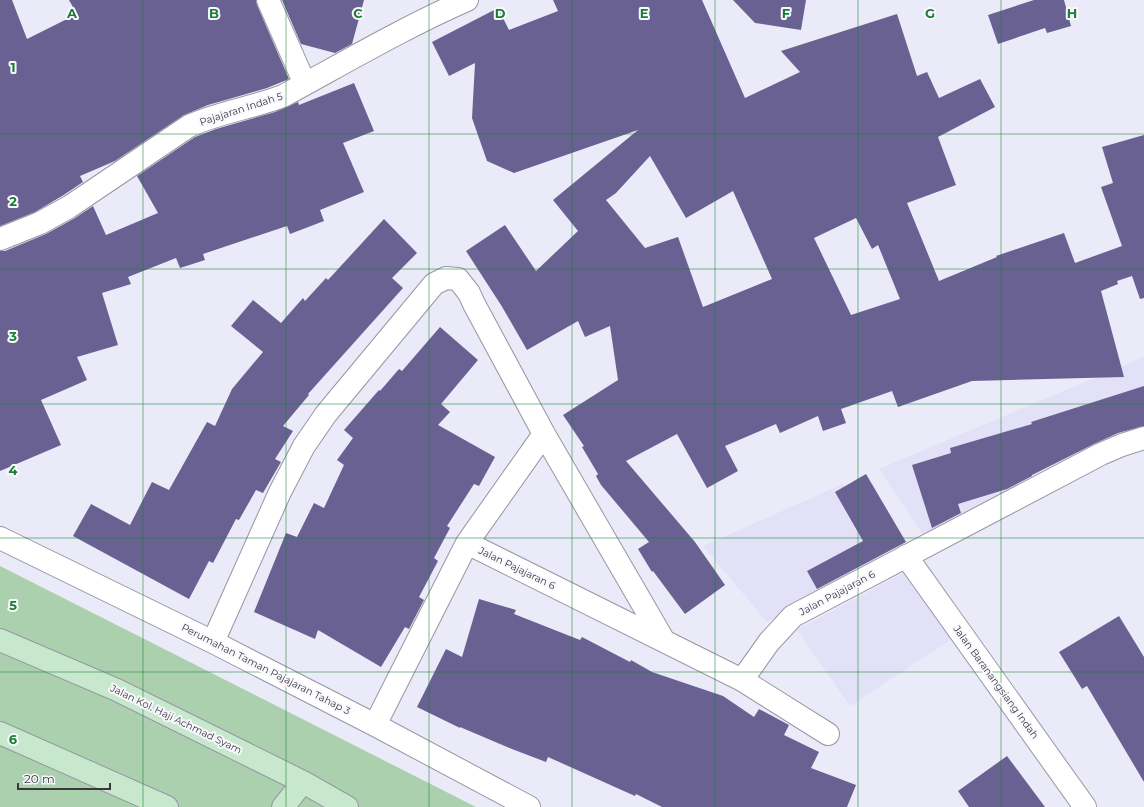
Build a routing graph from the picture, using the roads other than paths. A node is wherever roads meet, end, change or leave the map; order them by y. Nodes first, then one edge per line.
1 (268, 0) edge
2 (467, 0) edge
3 (305, 84) junction
4 (0, 239) edge
5 (544, 434) junction
6 (1144, 438) edge
7 (0, 538) edge
8 (467, 543) junction
9 (906, 556) junction
10 (0, 640) edge
11 (213, 642) junction
12 (664, 642) junction
13 (742, 680) junction
14 (375, 725) junction
15 (0, 733) edge
16 (828, 734) dead end
17 (303, 782) junction
18 (167, 807) edge
19 (283, 807) edge
20 (347, 807) edge
21 (529, 807) edge
22 (1085, 807) edge

1 - 3 street
2 - 3 street, Pajajaran Indah 5
3 - 4 street, Pajajaran Indah 5
5 - 8 street
5 - 11 street
5 - 12 street
6 - 9 street, Jalan Pajajaran 6
7 - 11 street, Perumahan Taman Pajajaran Tahap 3
8 - 12 street, Jalan Pajajaran 6
8 - 14 street
9 - 13 street, Jalan Pajajaran 6
9 - 22 street, Jalan Baranangsiang Indah
10 - 17 main road, Jalan Kol. Haji Achmad Syam
11 - 14 street, Perumahan Taman Pajajaran Tahap 3
12 - 13 street, Jalan Pajajaran 6
13 - 16 street
14 - 21 street, Perumahan Taman Pajajaran Tahap 3
15 - 18 main road
17 - 19 main road
17 - 20 main road, Jalan Kol. Haji Achmad Syam

